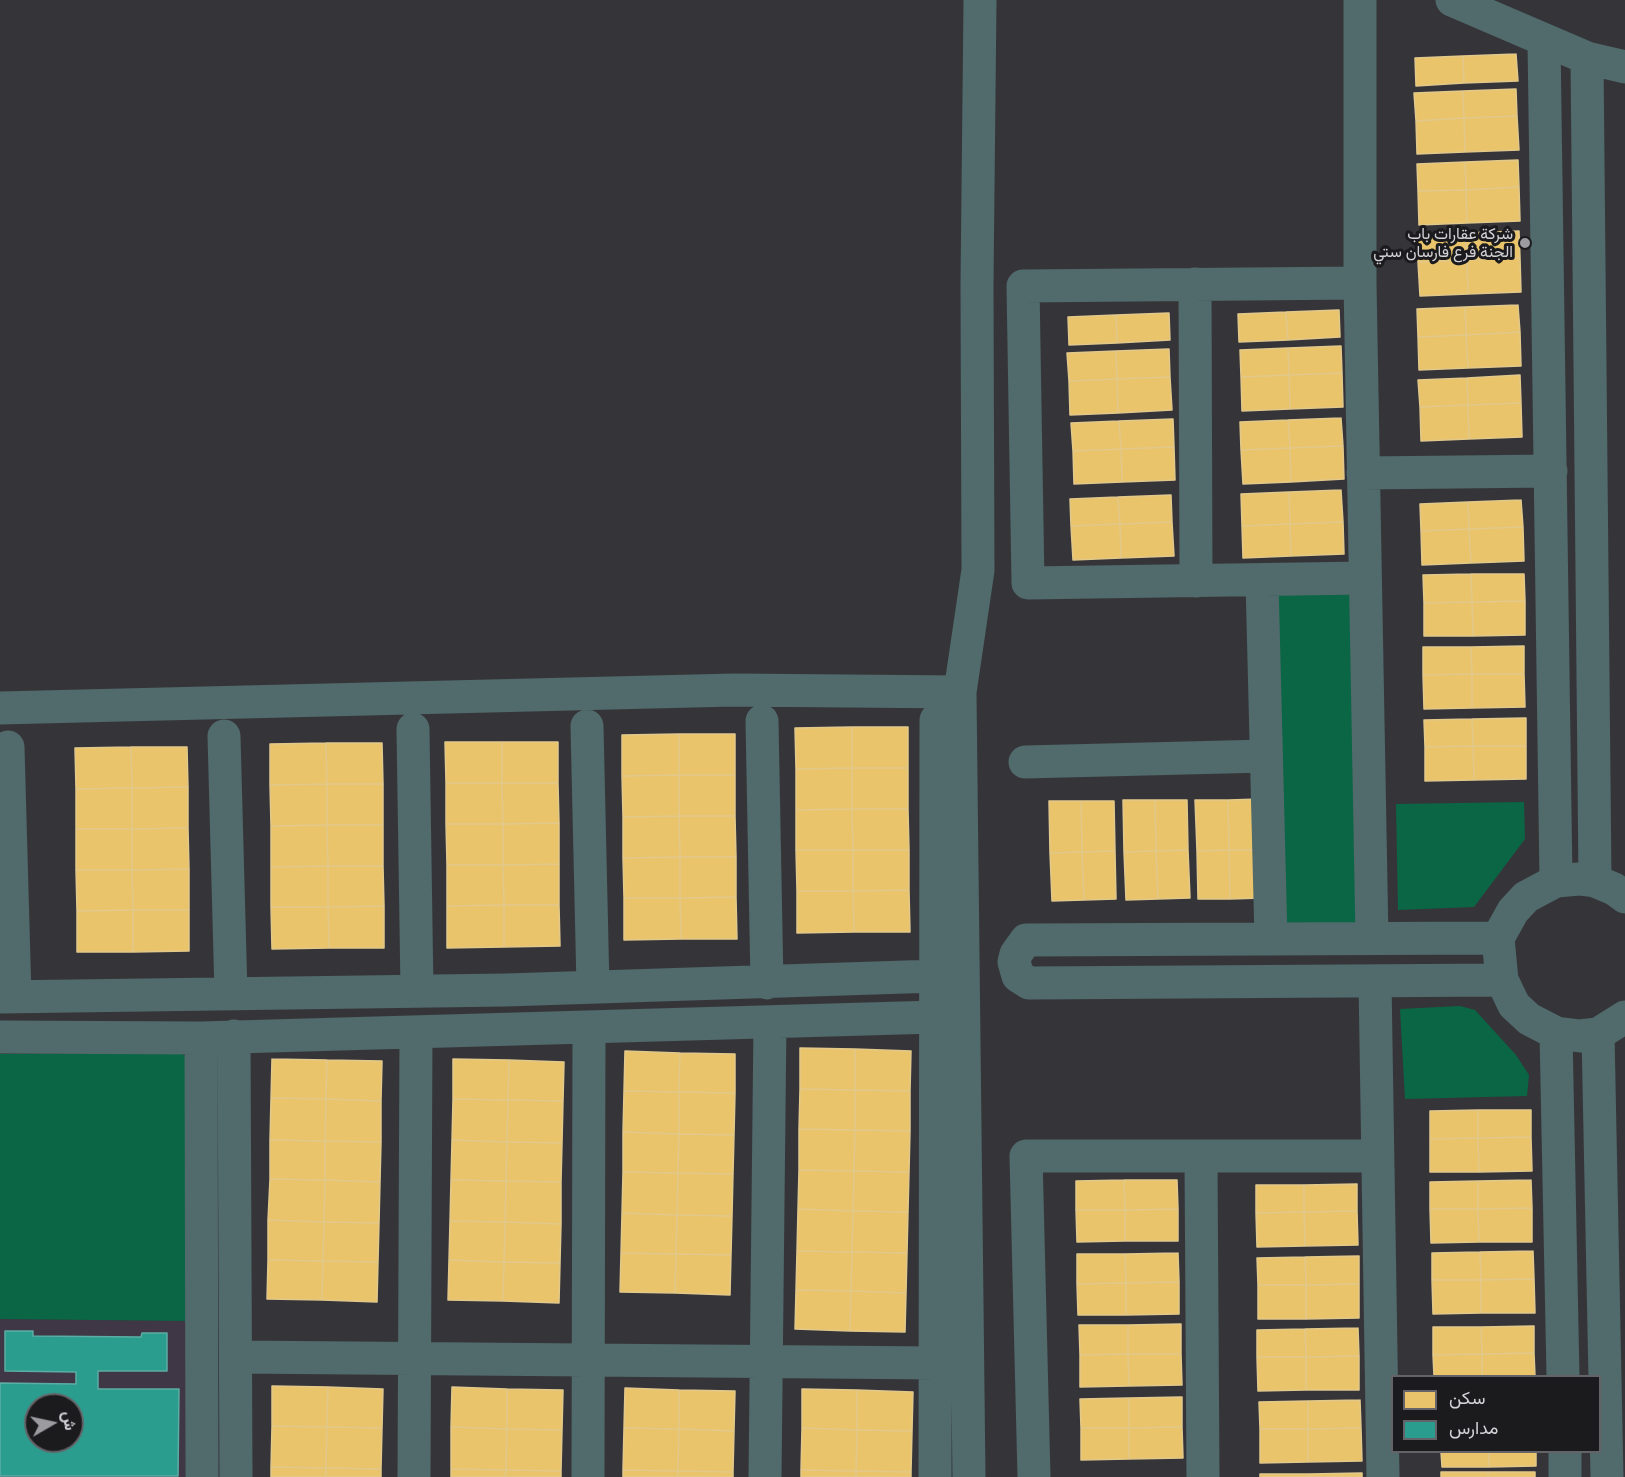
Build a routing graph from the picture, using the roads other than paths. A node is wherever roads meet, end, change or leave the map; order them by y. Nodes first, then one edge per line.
1 (980, 0) edge
2 (1360, 0) edge
3 (1452, 0) edge
4 (1544, 41) junction
5 (1587, 58) junction
6 (1625, 66) edge
7 (1360, 283) junction
8 (1195, 285) junction
9 (1551, 471) junction
10 (1363, 473) junction
11 (1365, 578) junction
12 (1196, 581) junction
13 (1262, 581) junction
14 (960, 692) junction
15 (0, 708) edge
16 (936, 720) dead end
17 (762, 722) dead end
18 (587, 726) dead end
19 (413, 729) dead end
20 (224, 736) dead end
21 (8, 747) dead end
22 (1266, 756) junction
23 (1025, 762) dead end
24 (1556, 881) junction
25 (1595, 881) junction
26 (1625, 897) edge
27 (1372, 938) junction
28 (1498, 938) junction
29 (1271, 939) junction
30 (936, 976) junction
31 (1502, 980) junction
32 (1375, 981) junction
33 (767, 983) junction
34 (593, 987) junction
35 (506, 990) junction
36 (417, 991) junction
37 (231, 994) junction
38 (7, 997) edge
39 (936, 1017) junction
40 (1625, 1017) edge
41 (770, 1022) junction
42 (589, 1027) junction
43 (507, 1029) junction
44 (416, 1032) junction
45 (1556, 1033) junction
46 (1598, 1034) junction
47 (234, 1036) junction
48 (0, 1037) edge
49 (201, 1038) junction
50 (1201, 1156) junction
51 (1377, 1156) junction
52 (237, 1357) junction
53 (415, 1359) junction
54 (590, 1361) junction
55 (766, 1363) junction
56 (936, 1364) junction
57 (1563, 1375) edge
58 (1388, 1412) edge
59 (1564, 1453) edge
60 (1613, 1471) edge
61 (202, 1477) edge
62 (236, 1477) edge
63 (414, 1477) edge
64 (588, 1477) edge
65 (765, 1477) edge
66 (935, 1477) edge
67 (969, 1477) edge
68 (1034, 1477) edge
69 (1203, 1477) edge
70 (1383, 1477) edge
71 (1565, 1477) edge

1 - 14 street
2 - 7 street
3 - 4 street
4 - 5 street
4 - 9 street
5 - 6 street
5 - 25 street
7 - 8 street
7 - 10 street
8 - 12 street
8 - 12 street
9 - 10 street
9 - 24 street
10 - 11 street
11 - 13 street
11 - 27 street
12 - 13 street
13 - 22 street
14 - 15 street
14 - 67 street
16 - 30 street
17 - 33 street
18 - 34 street
19 - 36 street
20 - 37 street
21 - 38 street
22 - 23 street
22 - 29 street
24 - 25 street
24 - 28 street
25 - 26 street
27 - 28 street
27 - 29 street
28 - 31 street
29 - 32 street
30 - 33 street
30 - 39 street
31 - 32 street
31 - 45 street
32 - 51 street
33 - 34 street
34 - 35 street
35 - 36 street
35 - 43 street
36 - 37 street
37 - 38 street
39 - 41 street
39 - 56 street
40 - 46 street
41 - 42 street
41 - 55 street
42 - 43 street
42 - 54 street
43 - 44 street
44 - 47 street
44 - 53 street
45 - 46 street
45 - 57 street
46 - 60 street
47 - 49 street
47 - 52 street
48 - 49 street
49 - 61 street
50 - 51 street
50 - 68 street
50 - 69 street
51 - 58 street
52 - 53 street
52 - 62 street
53 - 54 street
53 - 63 street
54 - 55 street
54 - 64 street
55 - 56 street
55 - 65 street
56 - 66 street
58 - 70 street
59 - 71 street

